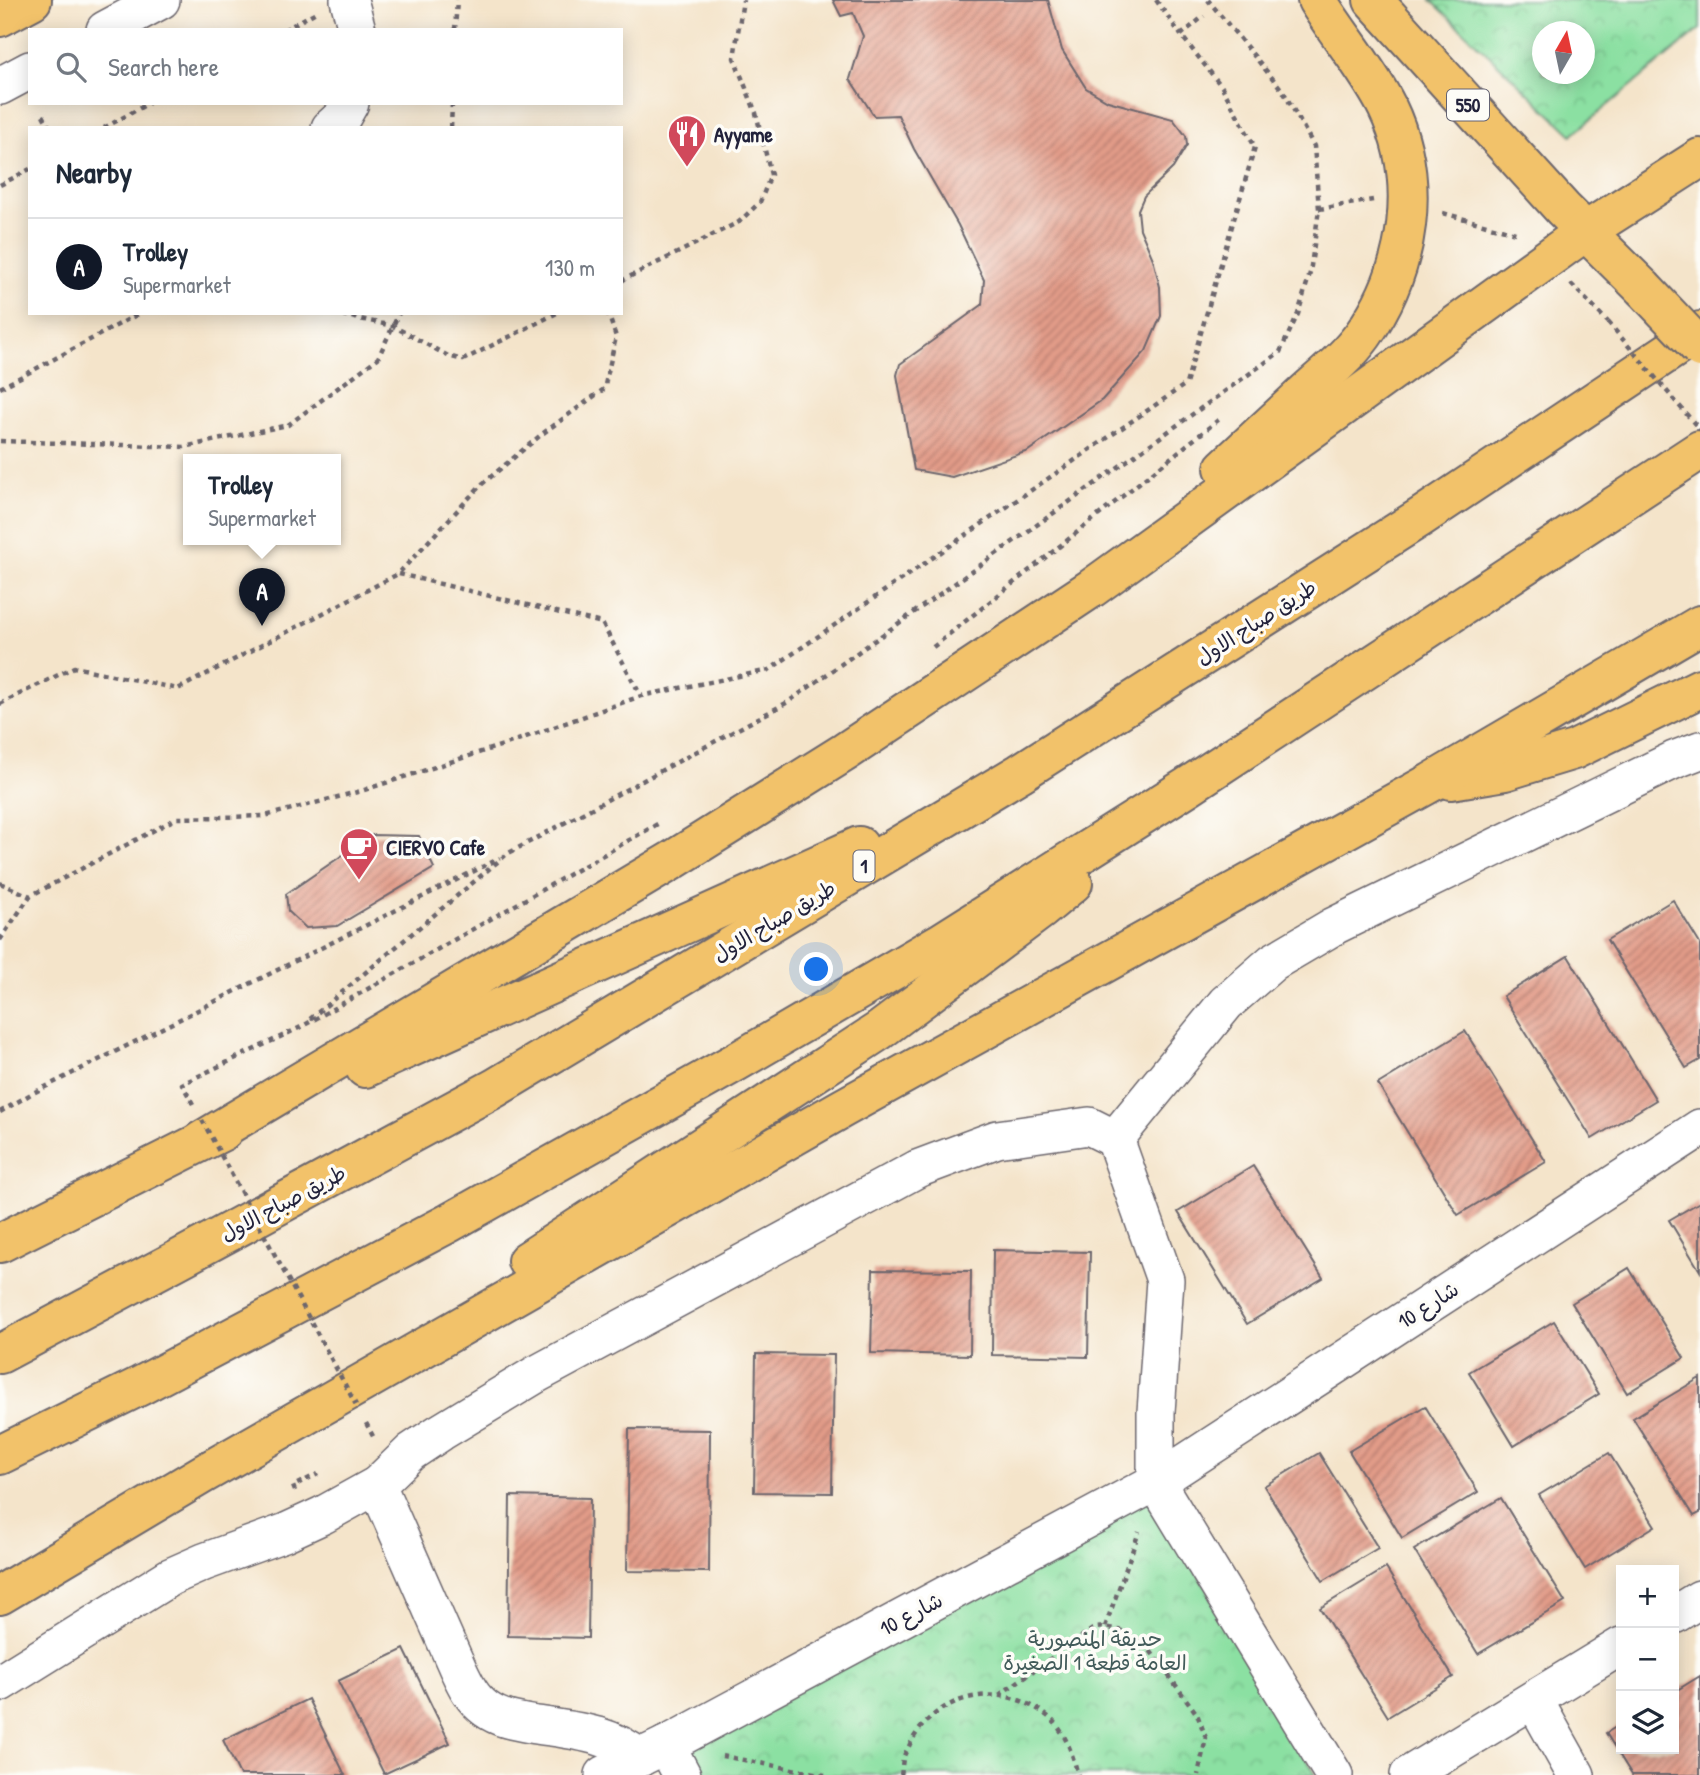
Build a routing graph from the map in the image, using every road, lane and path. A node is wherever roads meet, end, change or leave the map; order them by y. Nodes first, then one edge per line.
1 (32, 0) edge
2 (161, 0) edge
3 (457, 0) edge
4 (743, 0) edge
5 (1156, 0) edge
6 (1208, 0) edge
7 (1317, 0) edge
8 (1373, 0) edge
9 (338, 3) edge
10 (1204, 16) dead end
11 (0, 17) edge
12 (110, 28) edge
13 (288, 28) edge
14 (356, 28) edge
15 (455, 28) edge
16 (1181, 35) junction
17 (28, 71) edge
18 (0, 86) edge
19 (145, 105) edge
20 (348, 105) edge
21 (452, 105) edge
22 (43, 116) dead end
23 (49, 126) edge
24 (108, 126) edge
25 (332, 126) edge
26 (451, 126) edge
27 (1700, 158) edge
28 (28, 170) edge
29 (0, 185) edge
30 (1409, 204) junction
31 (1319, 209) junction
32 (1586, 232) junction
33 (1548, 260) junction
34 (623, 280) edge
35 (136, 315) edge
36 (341, 315) edge
37 (398, 315) edge
38 (553, 315) edge
39 (609, 315) edge
40 (393, 326) junction
41 (1700, 331) edge
42 (1700, 348) edge
43 (0, 388) edge
44 (1231, 410) dead end
45 (1700, 430) edge
46 (0, 441) edge
47 (1700, 450) edge
48 (398, 574) junction
49 (1092, 588) junction
50 (1700, 625) edge
51 (925, 653) dead end
52 (1700, 688) edge
53 (641, 696) junction
54 (0, 704) edge
55 (1700, 750) edge
56 (1020, 773) junction
57 (1432, 782) junction
58 (1187, 787) junction
59 (671, 816) dead end
60 (507, 854) junction
61 (0, 883) edge
62 (30, 896) junction
63 (0, 940) edge
64 (301, 1027) junction
65 (182, 1084) dead end
66 (0, 1112) edge
67 (1700, 1128) edge
68 (202, 1131) junction
69 (1115, 1139) junction
70 (0, 1243) edge
71 (0, 1354) edge
72 (356, 1405) dead end
73 (0, 1455) edge
74 (204, 1474) junction
75 (1156, 1482) junction
76 (377, 1485) junction
77 (0, 1595) edge
78 (1700, 1599) edge
79 (1679, 1612) edge
80 (1105, 1627) junction
81 (1616, 1649) edge
82 (0, 1683) edge
83 (999, 1695) junction
84 (1534, 1700) junction
85 (719, 1755) dead end
86 (663, 1760) edge
87 (604, 1775) edge
88 (825, 1775) edge
89 (901, 1775) edge
90 (1078, 1775) edge
91 (1198, 1775) edge
92 (1334, 1775) edge
93 (1409, 1775) edge
94 (1576, 1775) edge

1 - 11 main road
2 - 12 street
3 - 15 path
4 - 34 path
5 - 16 path
6 - 31 path
7 - 30 main road
8 - 32 main road, 550
9 - 13 path
9 - 14 street
10 - 16 path
16 - 53 path
17 - 18 street
19 - 24 path
20 - 25 street
21 - 26 path
22 - 23 path
27 - 32 main road
28 - 29 path
30 - 31 path
30 - 33 path
30 - 49 main road
31 - 60 path
32 - 33 main road
32 - 42 main road, 550, bridge
33 - 45 path, bridge
33 - 49 main road
35 - 43 path
36 - 40 path
37 - 40 path
38 - 40 path
39 - 48 path
40 - 46 path
41 - 56 main road, طريق صباح الاول / 1
44 - 51 path
47 - 58 main road
48 - 53 path
48 - 54 path
49 - 68 main road
50 - 57 main road
52 - 57 main road
53 - 62 path
55 - 69 street
56 - 68 main road
56 - 71 main road, طريق صباح الاول / 1
57 - 74 main road
58 - 73 main road
58 - 74 main road
59 - 64 path
60 - 64 path
60 - 66 path
61 - 62 path
62 - 63 path
64 - 65 path
67 - 75 street, شارع 10
68 - 70 main road
68 - 72 path, bridge
69 - 75 street
69 - 76 street
74 - 77 main road
75 - 80 path
75 - 86 street, شارع 10
75 - 92 street
76 - 82 street
76 - 86 street
78 - 79 street
80 - 83 path
80 - 91 path
81 - 84 street
83 - 89 path
83 - 90 path
84 - 93 street
84 - 94 street
85 - 88 path
86 - 87 street, شارع 10

